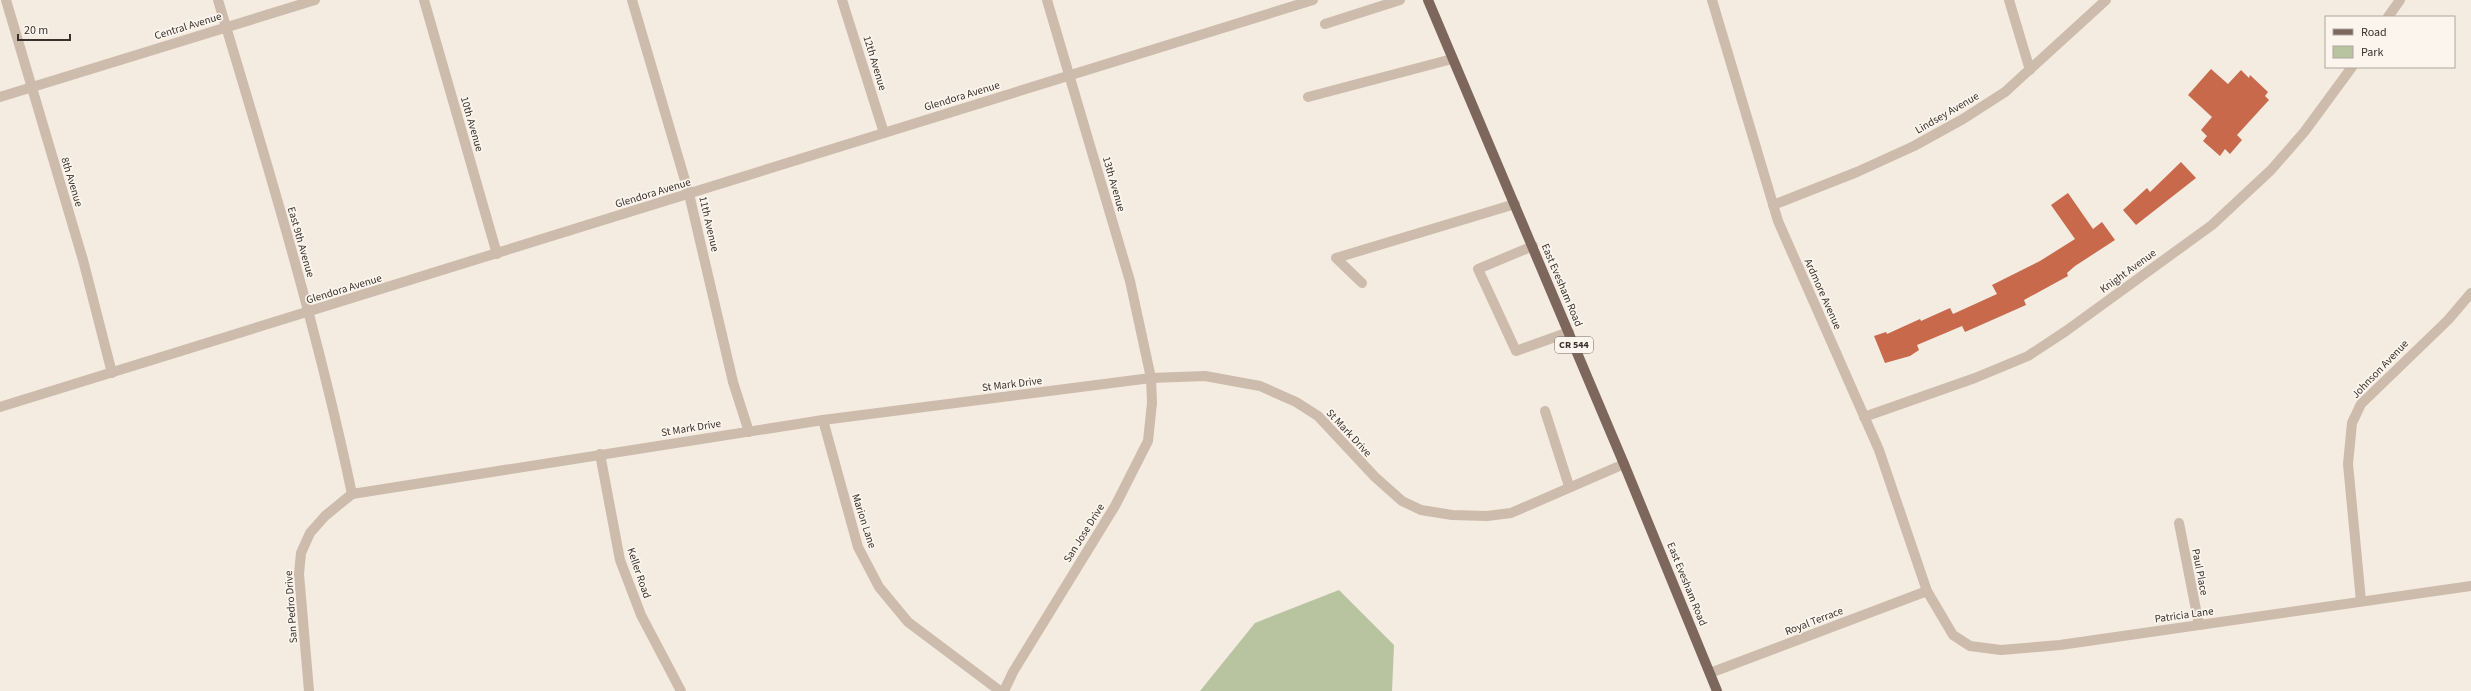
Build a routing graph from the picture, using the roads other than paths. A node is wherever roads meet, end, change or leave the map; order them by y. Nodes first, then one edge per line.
1 (6, 0) edge
2 (218, 0) edge
3 (315, 0) edge
4 (424, 0) edge
5 (632, 0) edge
6 (842, 0) edge
7 (1047, 0) edge
8 (1313, 0) edge
9 (1400, 0) edge
10 (1428, 0) edge
11 (1712, 0) edge
12 (2009, 0) edge
13 (2106, 0) edge
14 (2400, 0) edge
15 (2389, 16) edge
16 (1325, 24) dead end
17 (226, 27) junction
18 (1452, 59) junction
19 (2351, 68) edge
20 (2030, 70) junction
21 (1069, 75) junction
22 (31, 87) junction
23 (0, 97) edge
24 (1308, 97) dead end
25 (884, 133) junction
26 (689, 194) junction
27 (1515, 204) junction
28 (1774, 205) junction
29 (1533, 246) junction
30 (497, 254) junction
31 (1362, 283) dead end
32 (2471, 293) edge
33 (309, 312) junction
34 (1569, 332) junction
35 (112, 373) junction
36 (1151, 378) junction
37 (0, 407) edge
38 (1545, 410) dead end
39 (1864, 417) junction
40 (823, 420) junction
41 (749, 432) junction
42 (600, 454) junction
43 (1624, 464) junction
44 (1569, 486) junction
45 (352, 494) junction
46 (2179, 523) dead end
47 (2471, 586) edge
48 (1927, 591) junction
49 (2361, 601) junction
50 (2199, 625) junction
51 (1710, 673) junction
52 (309, 691) edge
53 (681, 691) edge
54 (1000, 691) edge
55 (1004, 691) edge
56 (1717, 691) edge

1 - 22 street, 8th Avenue
2 - 17 street, East 9th Avenue
3 - 17 street, Central Avenue
4 - 30 street, 10th Avenue
5 - 26 street, 11th Avenue
6 - 25 street, 12th Avenue
7 - 21 street, 13th Avenue
8 - 21 street, Glendora Avenue
9 - 16 street
10 - 18 main road, East Evesham Road / CR 544
11 - 28 street, Ardmore Avenue
12 - 20 street
13 - 20 street, Lindsey Avenue
14 - 15 street
17 - 22 street, Central Avenue
17 - 33 street, East 9th Avenue
18 - 24 street
18 - 27 main road, East Evesham Road / CR 544
19 - 39 street, Knight Avenue
20 - 28 street, Lindsey Avenue
21 - 25 street, Glendora Avenue
21 - 36 street, 13th Avenue
22 - 23 street, Central Avenue
22 - 35 street, 8th Avenue
25 - 26 street, Glendora Avenue
26 - 30 street, Glendora Avenue
26 - 41 street, 11th Avenue
27 - 29 main road, East Evesham Road / CR 544
27 - 31 street
28 - 39 street, Ardmore Avenue
29 - 34 main road, East Evesham Road / CR 544
29 - 34 street
30 - 33 street, Glendora Avenue
32 - 49 street, Johnson Avenue
33 - 35 street, Glendora Avenue
33 - 45 street, East 9th Avenue
34 - 43 main road, East Evesham Road / CR 544
35 - 37 street, Glendora Avenue
36 - 40 street, St Mark Drive
36 - 44 street, St Mark Drive
36 - 55 street, San Jose Drive
38 - 44 street
39 - 48 street, Ardmore Avenue
40 - 41 street, St Mark Drive
40 - 54 street, Marion Lane
41 - 42 street, St Mark Drive
42 - 45 street, St Mark Drive
42 - 53 street, Keller Road
43 - 44 street, St Mark Drive
43 - 51 main road, East Evesham Road / CR 544
45 - 52 street, San Pedro Drive
46 - 50 street, Paul Place
47 - 49 street, Patricia Lane
48 - 50 street, Patricia Lane
48 - 51 street, Royal Terrace
49 - 50 street, Patricia Lane
51 - 56 main road, East Evesham Road / CR 544

